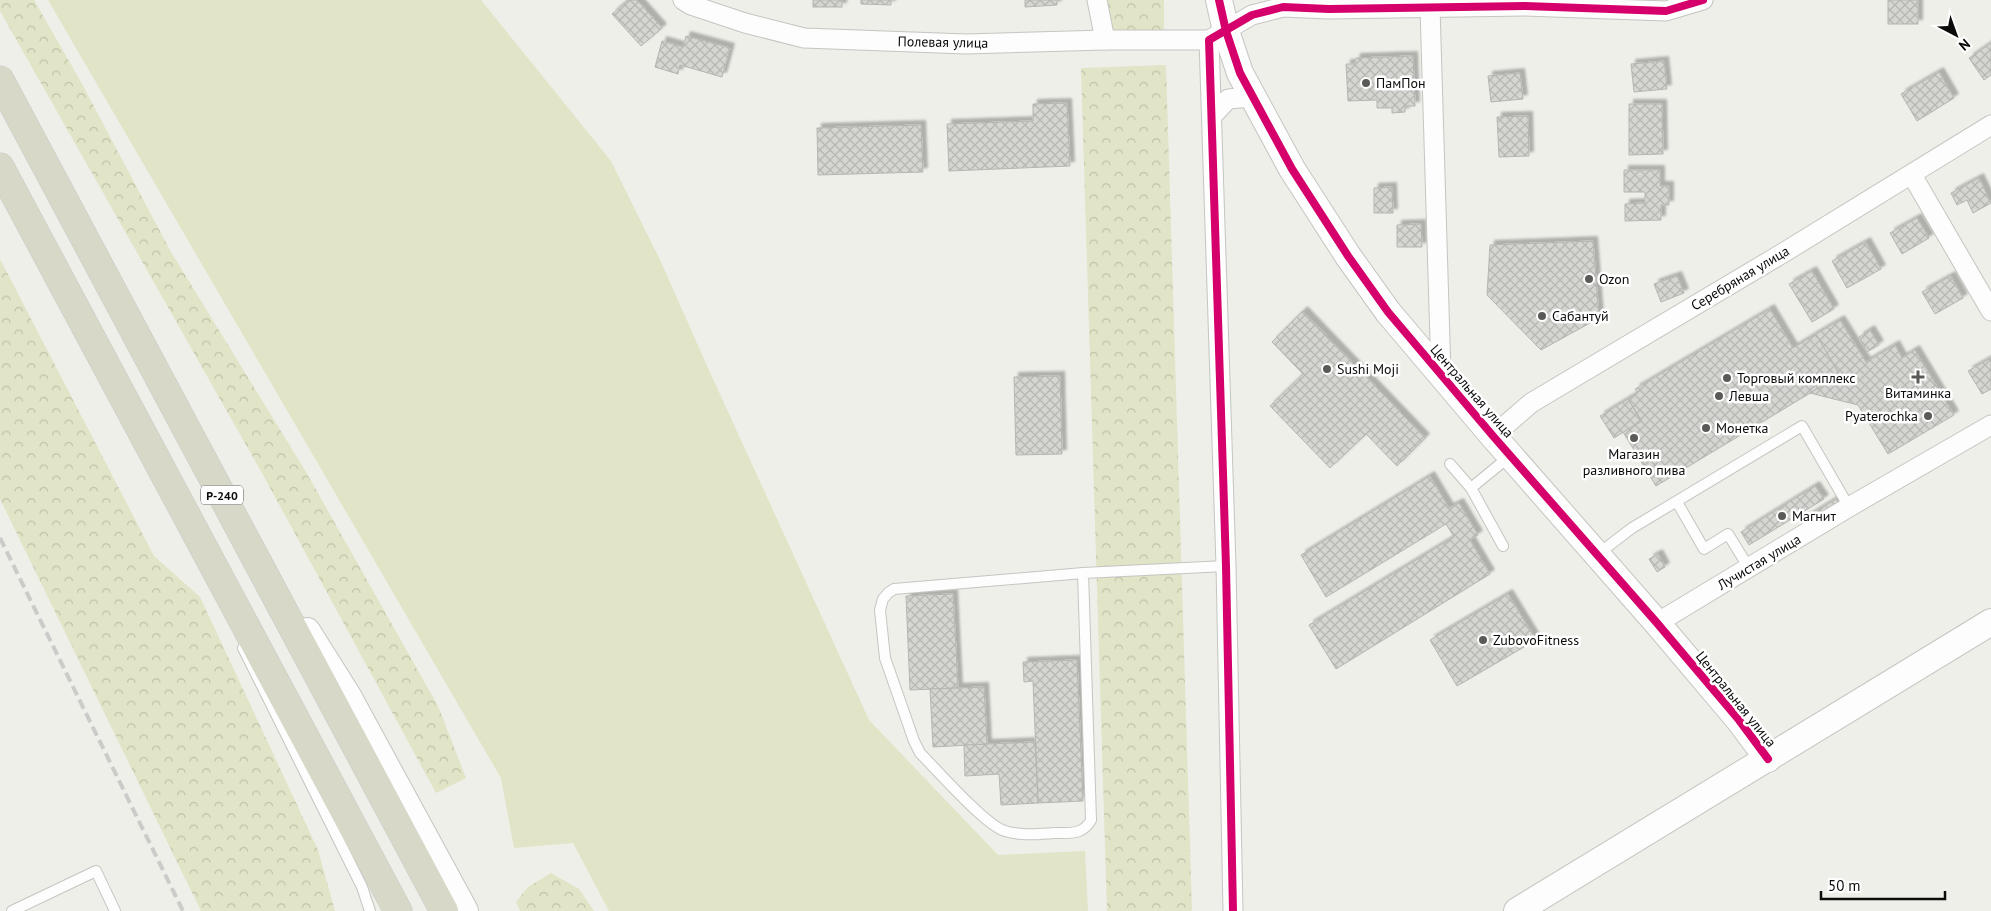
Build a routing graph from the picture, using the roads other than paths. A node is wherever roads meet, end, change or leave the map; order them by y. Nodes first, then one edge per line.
1 (683, 0) edge
2 (1097, 0) edge
3 (1219, 0) edge
4 (1701, 0) edge
5 (1525, 3) edge
6 (1430, 7) junction
7 (1217, 36) junction
8 (1105, 40) junction
9 (0, 80) edge
10 (1253, 97) junction
11 (1212, 116) junction
12 (1991, 125) edge
13 (0, 168) edge
14 (1912, 175) junction
15 (1991, 311) edge
16 (1441, 375) junction
17 (1991, 425) edge
18 (1493, 436) junction
19 (1511, 455) junction
20 (1450, 464) dead end
21 (1471, 488) junction
22 (174, 494) junction
23 (1677, 502) junction
24 (1849, 507) junction
25 (229, 509) junction
26 (1503, 546) dead end
27 (1598, 555) junction
28 (1226, 566) junction
29 (1749, 568) junction
30 (1083, 573) junction
31 (230, 619) dead end
32 (1991, 622) edge
33 (1657, 623) junction
34 (238, 637) dead end
35 (1768, 759) junction
36 (12, 911) edge
37 (116, 911) edge
38 (370, 911) edge
39 (398, 911) edge
40 (444, 911) edge
41 (465, 911) edge
42 (1233, 911) edge
43 (1517, 911) edge

1 - 8 street, Полевая улица
2 - 8 street
3 - 7 main road, Центральная улица
4 - 5 street
5 - 6 street
6 - 7 street
6 - 16 street
7 - 8 street, Полевая улица
7 - 10 main road, Центральная улица
7 - 11 street
9 - 25 highway, Р-240
10 - 11 street
10 - 16 main road, Центральная улица
11 - 28 street
12 - 14 street, Серебряная улица
13 - 22 highway, Р-240
14 - 15 street
14 - 18 street, Серебряная улица
16 - 18 main road, Центральная улица
17 - 24 street, Лучистая улица
18 - 19 main road, Центральная улица
19 - 21 lane
19 - 27 main road, Центральная улица
20 - 21 lane
21 - 26 lane
22 - 31 lane
22 - 39 highway, Р-240
23 - 24 lane
23 - 27 lane
23 - 29 lane
24 - 29 street, Лучистая улица
25 - 40 highway, Р-240
25 - 41 main road
27 - 33 main road, Центральная улица
28 - 30 lane
28 - 42 street
29 - 33 street, Лучистая улица
30 - 30 lane
32 - 35 main road
33 - 35 main road, Центральная улица
34 - 38 lane
35 - 43 main road
36 - 37 lane

